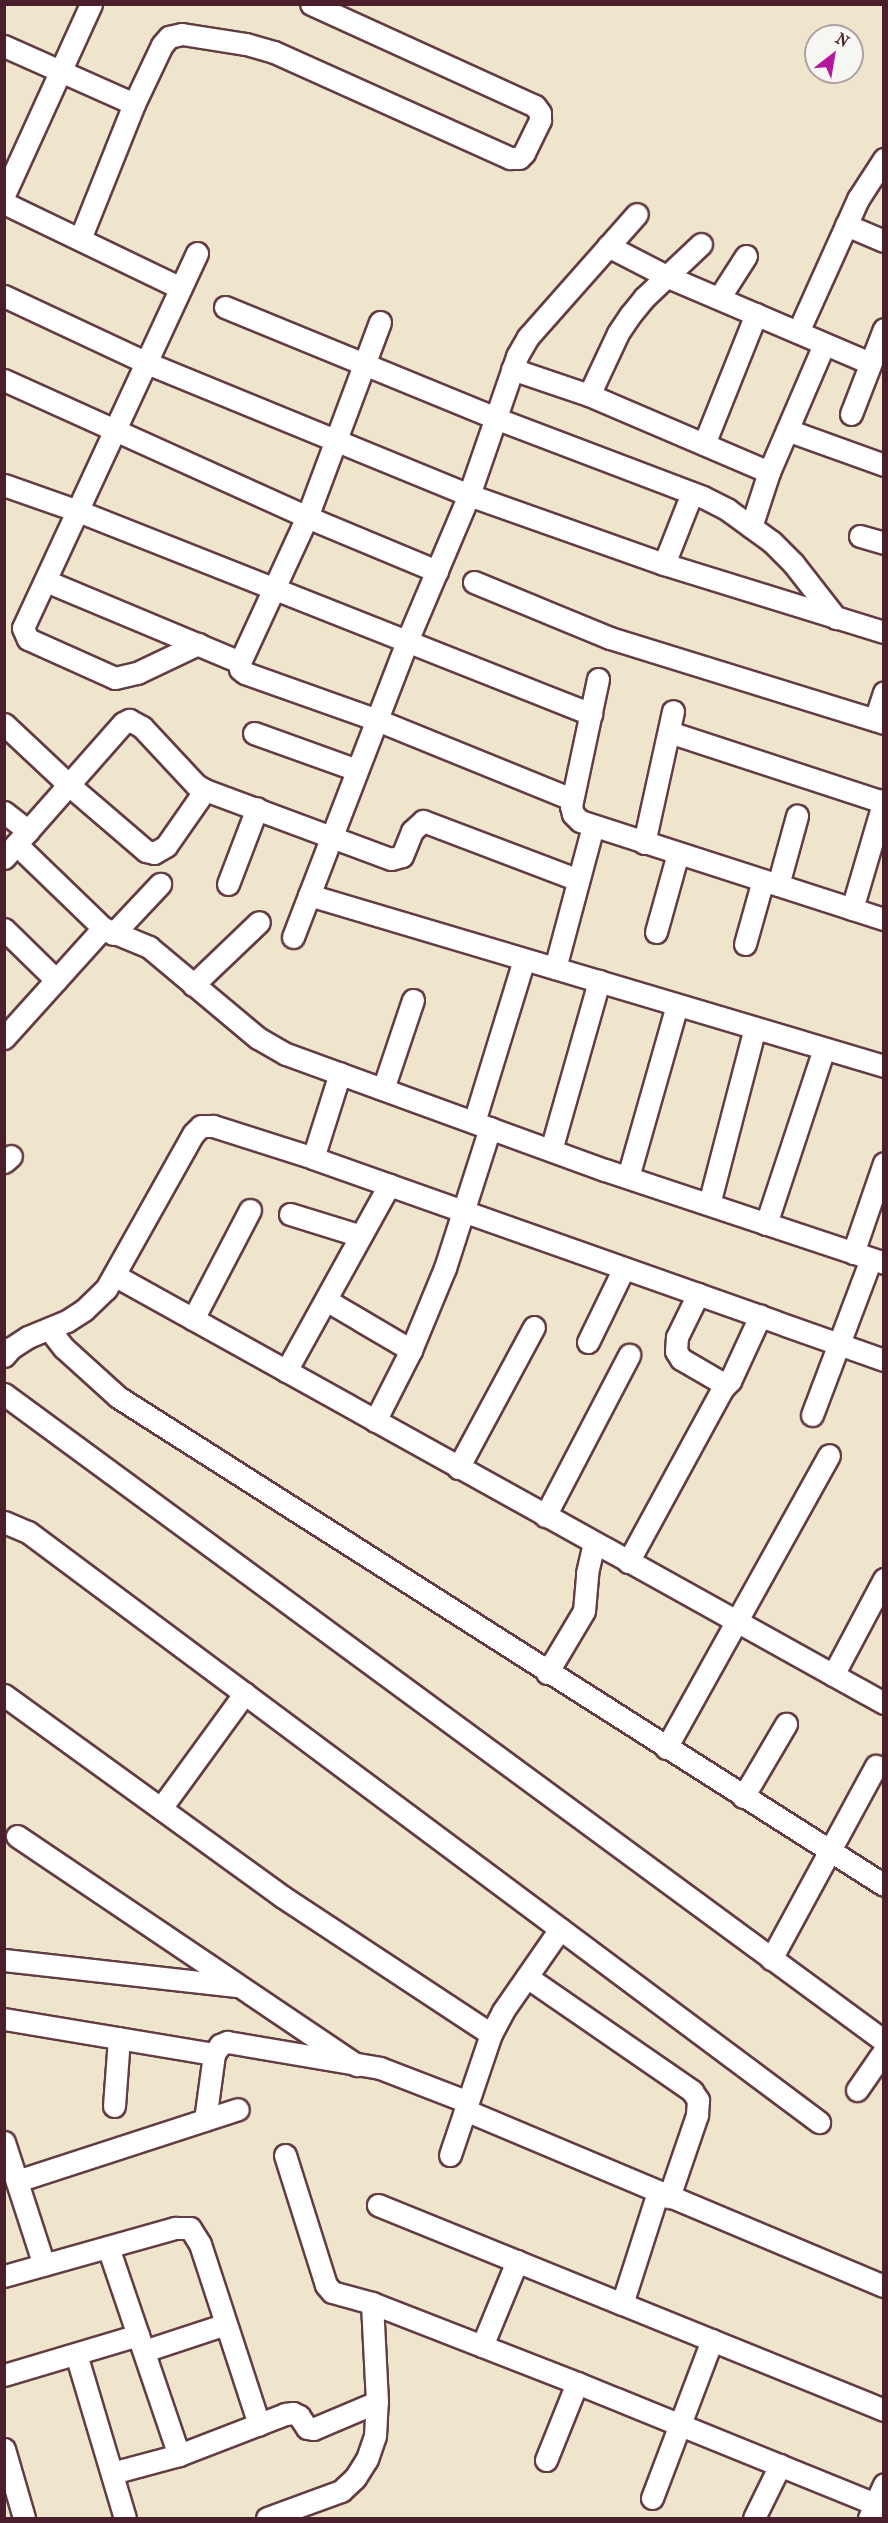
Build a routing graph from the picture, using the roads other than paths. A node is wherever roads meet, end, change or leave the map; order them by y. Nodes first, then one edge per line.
1 (91, 4) edge
2 (311, 4) edge
3 (4, 46) edge
4 (61, 71) junction
5 (134, 104) junction
6 (884, 159) edge
7 (4, 195) edge
8 (4, 203) edge
9 (637, 214) dead end
10 (846, 225) junction
11 (80, 239) junction
12 (884, 241) edge
13 (701, 244) dead end
14 (608, 246) junction
15 (197, 253) dead end
16 (746, 256) dead end
17 (666, 276) junction
18 (181, 288) junction
19 (4, 296) edge
20 (719, 298) junction
21 (225, 307) dead end
22 (756, 314) junction
23 (380, 322) dead end
24 (884, 329) edge
25 (798, 332) junction
26 (824, 344) junction
27 (147, 363) junction
28 (870, 363) junction
29 (363, 364) junction
30 (512, 369) junction
31 (4, 380) edge
32 (589, 395) junction
33 (851, 414) dead end
34 (495, 418) junction
35 (116, 430) junction
36 (787, 430) junction
37 (335, 440) junction
38 (704, 444) junction
39 (884, 465) edge
40 (769, 472) junction
41 (4, 485) edge
42 (692, 493) junction
43 (469, 495) junction
44 (78, 511) junction
45 (307, 517) junction
46 (752, 527) junction
47 (860, 536) dead end
48 (884, 543) edge
49 (664, 564) junction
50 (437, 571) junction
51 (46, 581) junction
52 (474, 582) dead end
53 (273, 588) junction
54 (836, 618) junction
55 (884, 632) edge
56 (407, 641) junction
57 (198, 644) junction
58 (240, 662) junction
59 (598, 679) dead end
60 (884, 692) edge
61 (673, 711) dead end
62 (591, 714) junction
63 (377, 720) junction
64 (879, 721) edge
65 (4, 724) edge
66 (669, 732) junction
67 (254, 733) dead end
68 (357, 770) junction
69 (69, 785) junction
70 (205, 790) junction
71 (572, 799) junction
72 (883, 801) edge
73 (257, 808) junction
74 (4, 812) edge
75 (797, 816) dead end
76 (593, 826) junction
77 (332, 837) junction
78 (644, 843) junction
79 (16, 844) edge
80 (877, 844) edge
81 (678, 853) junction
82 (578, 880) junction
83 (770, 883) junction
84 (160, 884) dead end
85 (228, 884) dead end
86 (309, 895) junction
87 (852, 909) junction
88 (884, 919) edge
89 (260, 922) dead end
90 (4, 929) edge
91 (108, 931) junction
92 (656, 932) dead end
93 (293, 937) dead end
94 (745, 944) dead end
95 (524, 959) junction
96 (555, 968) junction
97 (56, 980) junction
98 (598, 981) junction
99 (194, 985) junction
100 (413, 1000) dead end
101 (677, 1005) junction
102 (755, 1028) junction
103 (4, 1038) edge
104 (824, 1048) junction
105 (884, 1066) edge
106 (340, 1073) junction
107 (383, 1089) junction
108 (482, 1125) junction
109 (551, 1150) junction
110 (313, 1158) junction
111 (884, 1163) edge
112 (628, 1177) junction
113 (389, 1185) junction
114 (709, 1204) junction
115 (250, 1210) dead end
116 (465, 1212) junction
117 (290, 1214) dead end
118 (766, 1224) junction
119 (361, 1236) junction
120 (869, 1258) edge
121 (624, 1268) junction
122 (114, 1275) junction
123 (698, 1294) junction
124 (326, 1300) junction
125 (760, 1316) junction
126 (193, 1319) junction
127 (534, 1327) dead end
128 (49, 1329) junction
129 (588, 1342) dead end
130 (840, 1344) junction
131 (7, 1346) edge
132 (411, 1350) junction
133 (629, 1355) dead end
134 (884, 1360) edge
135 (286, 1371) junction
136 (723, 1388) junction
137 (4, 1394) edge
138 (812, 1415) dead end
139 (375, 1421) junction
140 (829, 1455) dead end
141 (458, 1468) junction
142 (545, 1516) junction
143 (4, 1522) edge
144 (594, 1543) junction
145 (628, 1562) junction
146 (884, 1579) edge
147 (738, 1622) junction
148 (548, 1673) junction
149 (833, 1675) junction
150 (244, 1694) junction
151 (4, 1695) edge
152 (884, 1703) edge
153 (786, 1724) dead end
154 (666, 1748) junction
155 (876, 1766) dead end
156 (743, 1797) junction
157 (161, 1808) junction
158 (17, 1836) dead end
159 (829, 1852) junction
160 (884, 1885) edge
161 (560, 1929) junction
162 (771, 1959) junction
163 (4, 1960) edge
164 (527, 1977) junction
165 (240, 1986) junction
166 (4, 2019) edge
167 (491, 2034) junction
168 (119, 2038) junction
169 (884, 2041) edge
170 (884, 2051) edge
171 (214, 2054) junction
172 (357, 2065) junction
173 (857, 2090) dead end
174 (114, 2106) dead end
175 (466, 2106) junction
176 (238, 2109) dead end
177 (205, 2120) junction
178 (819, 2122) dead end
179 (4, 2142) edge
180 (285, 2155) dead end
181 (450, 2155) dead end
182 (14, 2192) edge
183 (664, 2194) junction
184 (378, 2205) dead end
185 (108, 2247) junction
186 (517, 2261) junction
187 (44, 2265) junction
188 (4, 2276) edge
189 (884, 2286) edge
190 (372, 2303) junction
191 (622, 2304) junction
192 (226, 2324) junction
193 (712, 2340) junction
194 (141, 2343) junction
195 (482, 2346) junction
196 (76, 2354) junction
197 (4, 2375) edge
198 (577, 2383) junction
199 (378, 2402) junction
200 (884, 2410) edge
201 (679, 2423) junction
202 (259, 2425) junction
203 (4, 2449) edge
204 (179, 2454) junction
205 (546, 2460) dead end
206 (780, 2464) junction
207 (112, 2473) junction
208 (652, 2498) dead end
209 (876, 2502) edge
210 (24, 2518) edge
211 (125, 2518) edge
212 (267, 2518) edge
213 (754, 2518) edge

1 - 4 street
2 - 5 street
3 - 4 street
4 - 5 street
4 - 7 street
5 - 11 street
6 - 10 street
8 - 11 street
9 - 14 street
10 - 12 street
10 - 25 street
11 - 18 street
13 - 17 street
14 - 17 street
14 - 30 street
15 - 18 street
16 - 20 street
17 - 20 street
17 - 32 street
18 - 27 street
19 - 27 street
20 - 22 street
21 - 29 street
22 - 25 street
22 - 38 street
23 - 29 street
24 - 28 street
25 - 26 street
26 - 28 street
26 - 36 street
27 - 35 street
27 - 37 street
28 - 33 street
29 - 34 street
29 - 37 street
30 - 32 street
30 - 34 street
31 - 35 street
32 - 38 street
34 - 42 street
34 - 43 street
35 - 44 street
35 - 45 street
36 - 39 street
36 - 40 street
37 - 43 street
37 - 45 street
38 - 40 street
40 - 46 street
41 - 44 street
42 - 46 street
42 - 49 street
43 - 49 street
43 - 50 street
44 - 51 street
44 - 53 street
45 - 50 street
45 - 53 street
46 - 54 street
47 - 48 street
49 - 54 street
50 - 56 street
51 - 57 street
51 - 57 street
52 - 64 street
53 - 56 street
53 - 58 street
54 - 55 street
56 - 62 street
56 - 63 street
57 - 58 street
58 - 63 street
59 - 62 street
60 - 64 street
61 - 66 street
62 - 71 street
63 - 68 street
63 - 71 street
65 - 69 street
66 - 72 street
66 - 78 street
67 - 68 street
68 - 77 street
69 - 70 street
69 - 70 street
69 - 79 street
70 - 73 street
71 - 76 street
72 - 80 street
73 - 77 street
73 - 85 street
74 - 79 street
75 - 83 street
76 - 78 street
76 - 82 street
77 - 82 street
77 - 86 street
78 - 81 street
79 - 91 street
80 - 87 street
81 - 83 street
81 - 92 street
82 - 96 street
83 - 87 street
83 - 94 street
84 - 91 street
86 - 93 street
86 - 95 street
87 - 88 street
89 - 99 street
90 - 97 street
91 - 97 street
91 - 99 street
95 - 96 street
95 - 108 street
96 - 98 street
97 - 103 street
98 - 101 street
98 - 109 street
99 - 106 street
100 - 107 street
101 - 102 street
101 - 112 street
102 - 104 street
102 - 114 street
104 - 105 street
104 - 118 street
106 - 107 street
106 - 110 street
107 - 108 street
108 - 109 street
108 - 116 street
109 - 112 street
110 - 113 street
110 - 122 street
111 - 120 street
112 - 114 street
113 - 116 street
113 - 119 street
114 - 118 street
115 - 126 street
116 - 121 street
116 - 132 street
117 - 119 street
118 - 120 street
119 - 124 street
120 - 130 street
121 - 123 street
121 - 129 street
122 - 126 street
122 - 128 street
123 - 125 street
123 - 136 street
124 - 132 street
124 - 135 street
125 - 130 street
125 - 136 street
126 - 135 street
127 - 141 street
128 - 131 street
128 - 148 street
130 - 134 street
130 - 138 street
132 - 139 street
133 - 142 street
135 - 139 street
136 - 145 street
137 - 162 street
139 - 141 street
140 - 147 street
141 - 142 street
142 - 144 street
143 - 150 street
144 - 145 street
144 - 148 street
145 - 147 street
146 - 149 street
147 - 149 street
147 - 154 street
148 - 154 street
149 - 152 street
150 - 157 street
150 - 161 street
151 - 157 street
153 - 156 street
154 - 156 street
155 - 159 street
156 - 159 street
157 - 167 street
158 - 165 street
159 - 160 street
159 - 162 street
161 - 164 street
161 - 178 street
162 - 169 street
163 - 165 street
164 - 167 street
164 - 183 street
165 - 172 street
166 - 168 street
167 - 175 street
168 - 171 street
168 - 174 street
170 - 173 street
171 - 172 street
171 - 177 street
172 - 175 street
175 - 181 street
175 - 183 street
176 - 177 street
177 - 182 street
179 - 182 street
180 - 190 street
182 - 187 street
183 - 189 street
183 - 191 street
184 - 186 street
185 - 187 street
185 - 192 street
185 - 194 street
186 - 191 street
186 - 195 street
187 - 188 street
190 - 195 street
190 - 199 street
191 - 193 street
192 - 194 street
192 - 202 street
193 - 200 street
193 - 201 street
194 - 196 street
194 - 204 street
195 - 198 street
196 - 197 street
196 - 207 street
198 - 201 street
198 - 205 street
199 - 202 street
199 - 212 street
201 - 206 street
201 - 208 street
202 - 204 street
203 - 210 street
204 - 207 street
206 - 209 street
206 - 213 street
207 - 211 street

